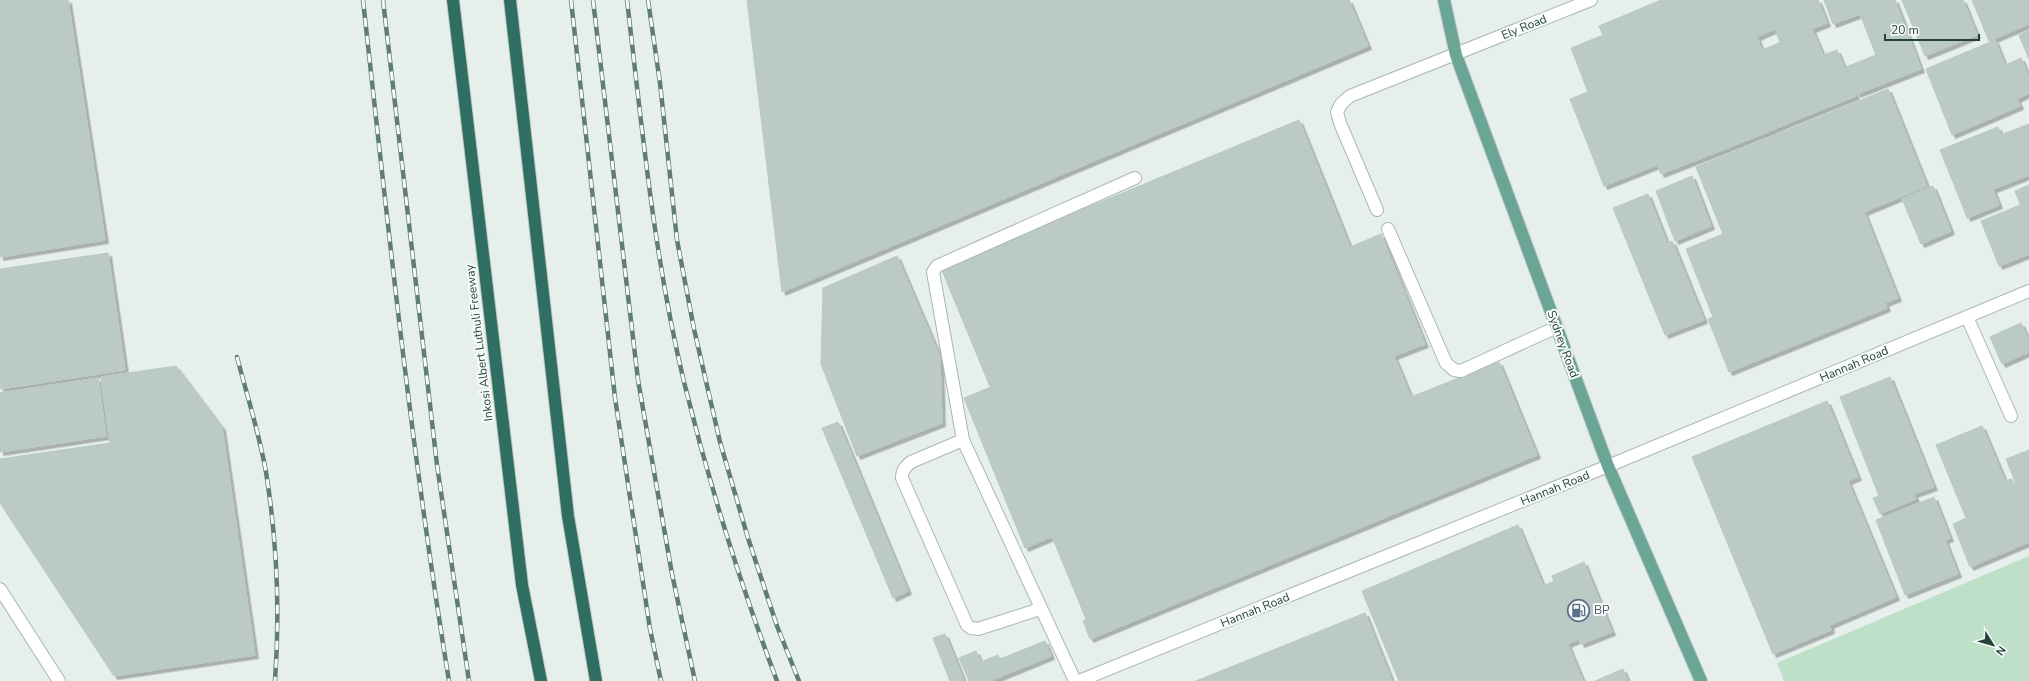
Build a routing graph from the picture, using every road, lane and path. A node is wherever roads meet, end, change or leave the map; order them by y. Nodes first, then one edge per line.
1 (453, 0) edge
2 (510, 0) edge
3 (1444, 0) edge
4 (1591, 0) edge
5 (1456, 55) junction
6 (1136, 178) dead end
7 (1377, 210) dead end
8 (1388, 229) dead end
9 (2029, 291) edge
10 (1967, 317) junction
11 (1557, 327) junction
12 (2011, 416) dead end
13 (963, 440) junction
14 (1608, 466) junction
15 (0, 589) edge
16 (1040, 609) junction
17 (59, 681) edge
18 (541, 681) edge
19 (596, 681) edge
20 (1074, 681) edge
21 (1079, 681) edge
22 (1701, 681) edge

1 - 18 highway, Inkosi Albert Luthuli Freeway
2 - 19 highway
3 - 5 main road, Sydney Road
4 - 5 street, Ely Road
5 - 7 street, Ely Road
5 - 11 main road, Sydney Road
6 - 13 street
8 - 11 street
9 - 10 street, Hannah Road
10 - 12 street
10 - 14 street, Hannah Road
11 - 14 main road, Sydney Road
13 - 16 street
13 - 16 street
14 - 21 street, Hannah Road
14 - 22 main road, Sydney Road
15 - 17 street
16 - 20 street

